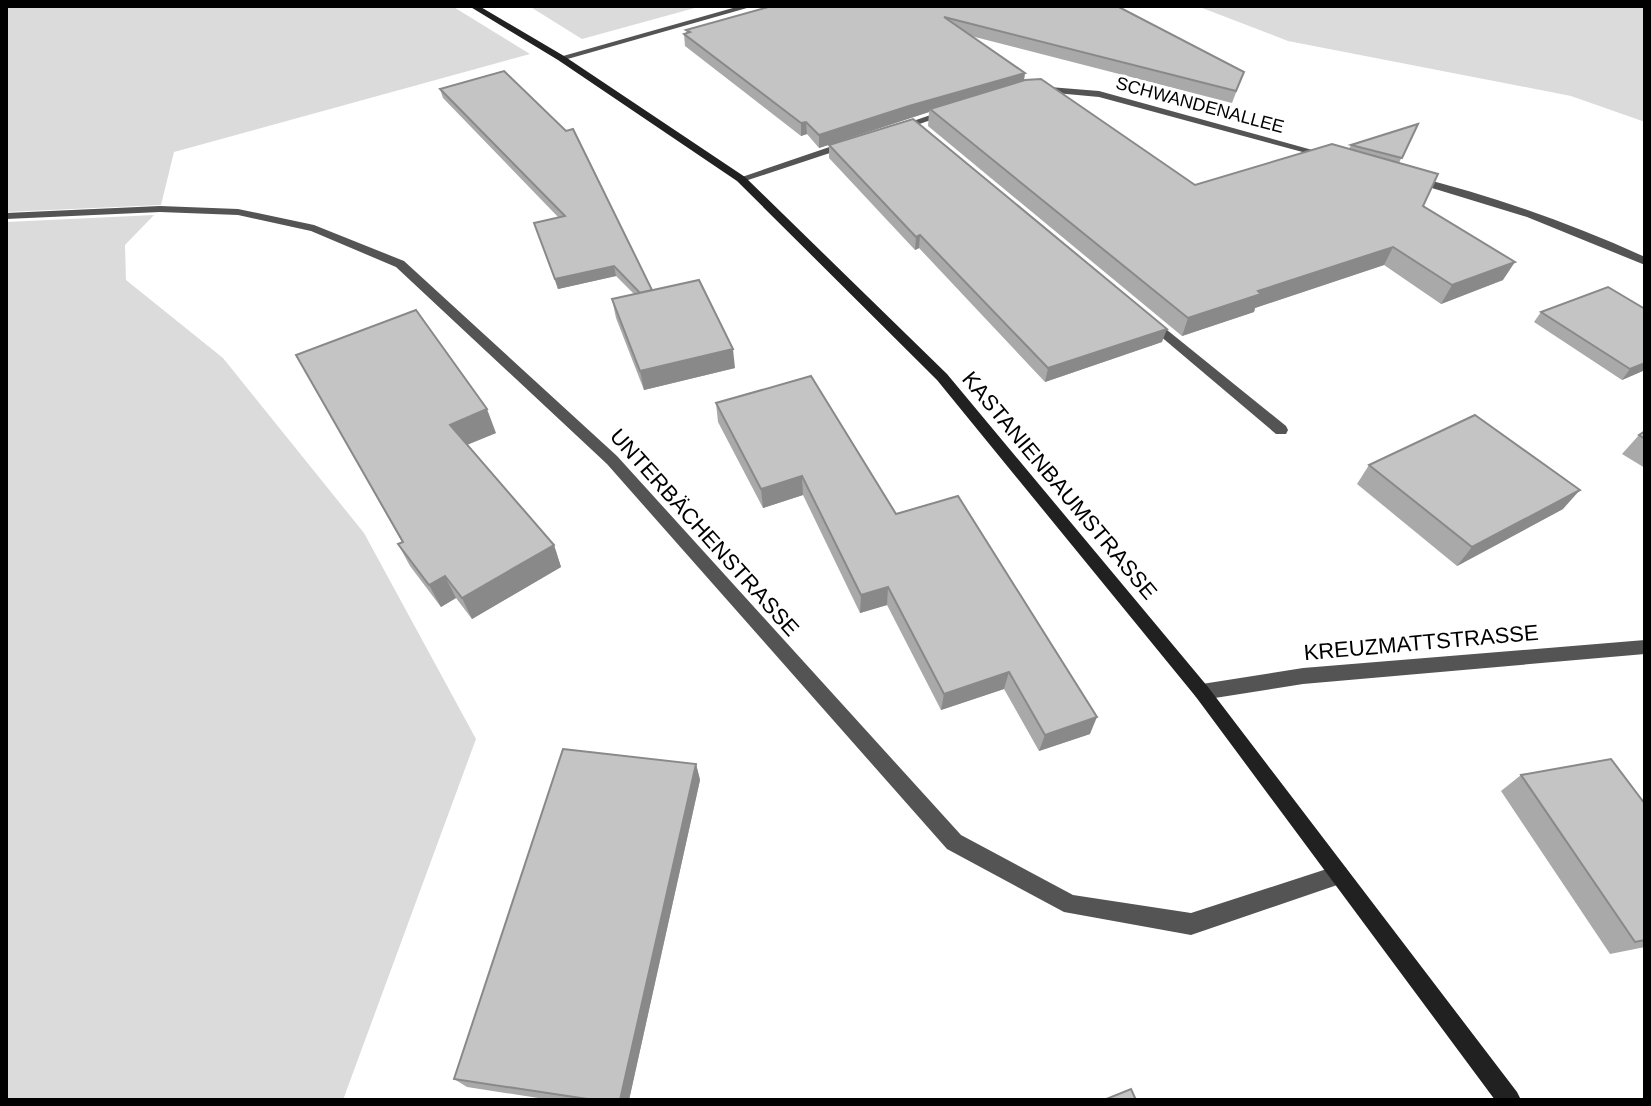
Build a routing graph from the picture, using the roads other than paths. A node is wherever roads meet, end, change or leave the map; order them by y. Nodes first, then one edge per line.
1 (473, 6) edge
2 (750, 6) edge
3 (561, 58) junction
4 (1021, 91) edge
5 (967, 107) edge
6 (913, 123) junction
7 (884, 132) edge
8 (925, 132) edge
9 (869, 137) edge
10 (1343, 160) edge
11 (1404, 176) edge
12 (741, 179) junction
13 (6, 216) edge
14 (1645, 261) edge
15 (1137, 309) edge
16 (1281, 430) dead end
17 (1645, 647) edge
18 (1202, 692) junction
19 (1339, 875) junction
20 (1509, 1100) edge

1 - 3 street, KASTANIENBAUMSTRASSE
2 - 3 street
3 - 12 street, KASTANIENBAUMSTRASSE
4 - 10 street, SCHWANDENALLEE
5 - 6 street
6 - 7 street
6 - 8 street
9 - 12 street
11 - 14 street
12 - 18 street, KASTANIENBAUMSTRASSE
13 - 19 street, UNTERBÄCHENSTRASSE
15 - 16 street
17 - 18 street, KREUZMATTSTRASSE
18 - 19 street, KASTANIENBAUMSTRASSE
19 - 20 street, KASTANIENBAUMSTRASSE

